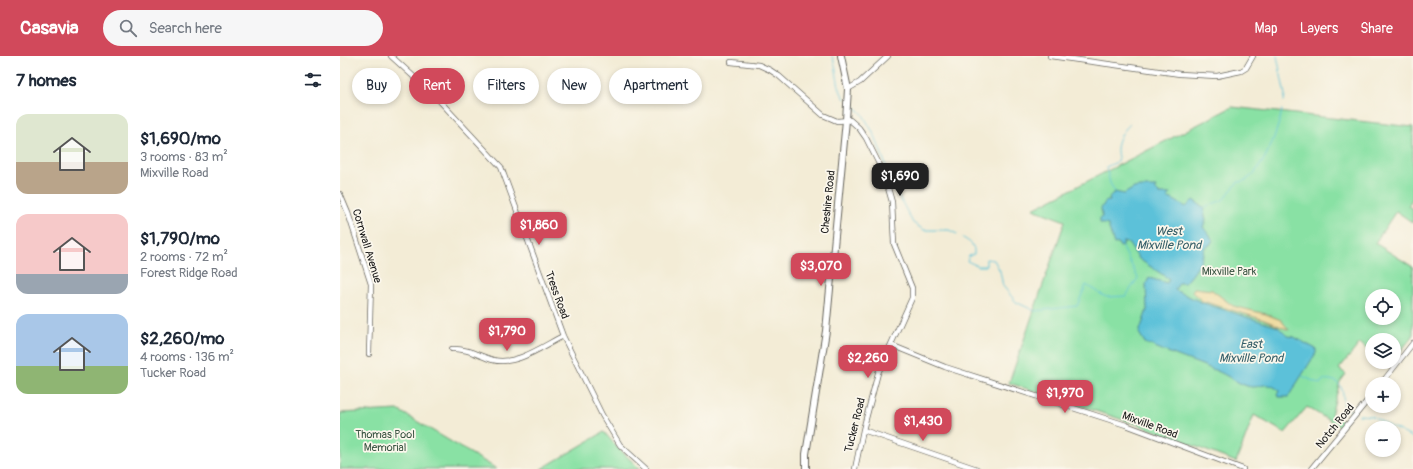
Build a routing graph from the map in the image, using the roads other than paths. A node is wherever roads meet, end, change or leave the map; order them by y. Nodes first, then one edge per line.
1 (391, 56) edge
2 (841, 56) edge
3 (888, 56) edge
4 (1050, 56) edge
5 (1253, 56) edge
6 (731, 62) dead end
7 (848, 89) junction
8 (846, 120) junction
9 (340, 194) edge
10 (563, 336) junction
11 (1413, 343) edge
12 (891, 345) junction
13 (452, 348) dead end
14 (369, 354) dead end
15 (1386, 377) edge
16 (1365, 404) edge
17 (863, 430) junction
18 (646, 469) edge
19 (806, 469) edge
20 (855, 469) edge
21 (977, 469) edge
22 (1244, 469) edge
23 (1311, 469) edge

1 - 10 street, Tress Road
2 - 7 main road, Cheshire Road
3 - 7 street
4 - 5 street
6 - 8 street
7 - 8 main road, Cheshire Road
8 - 12 street, Tucker Road
8 - 19 main road, Cheshire Road
9 - 14 street, Cornwall Avenue
10 - 13 street
10 - 18 street, Tress Road
11 - 15 street
12 - 17 street, Tucker Road
12 - 22 street, Mixville Road
16 - 23 street, Notch Road
17 - 20 street, Tucker Road
17 - 21 street

